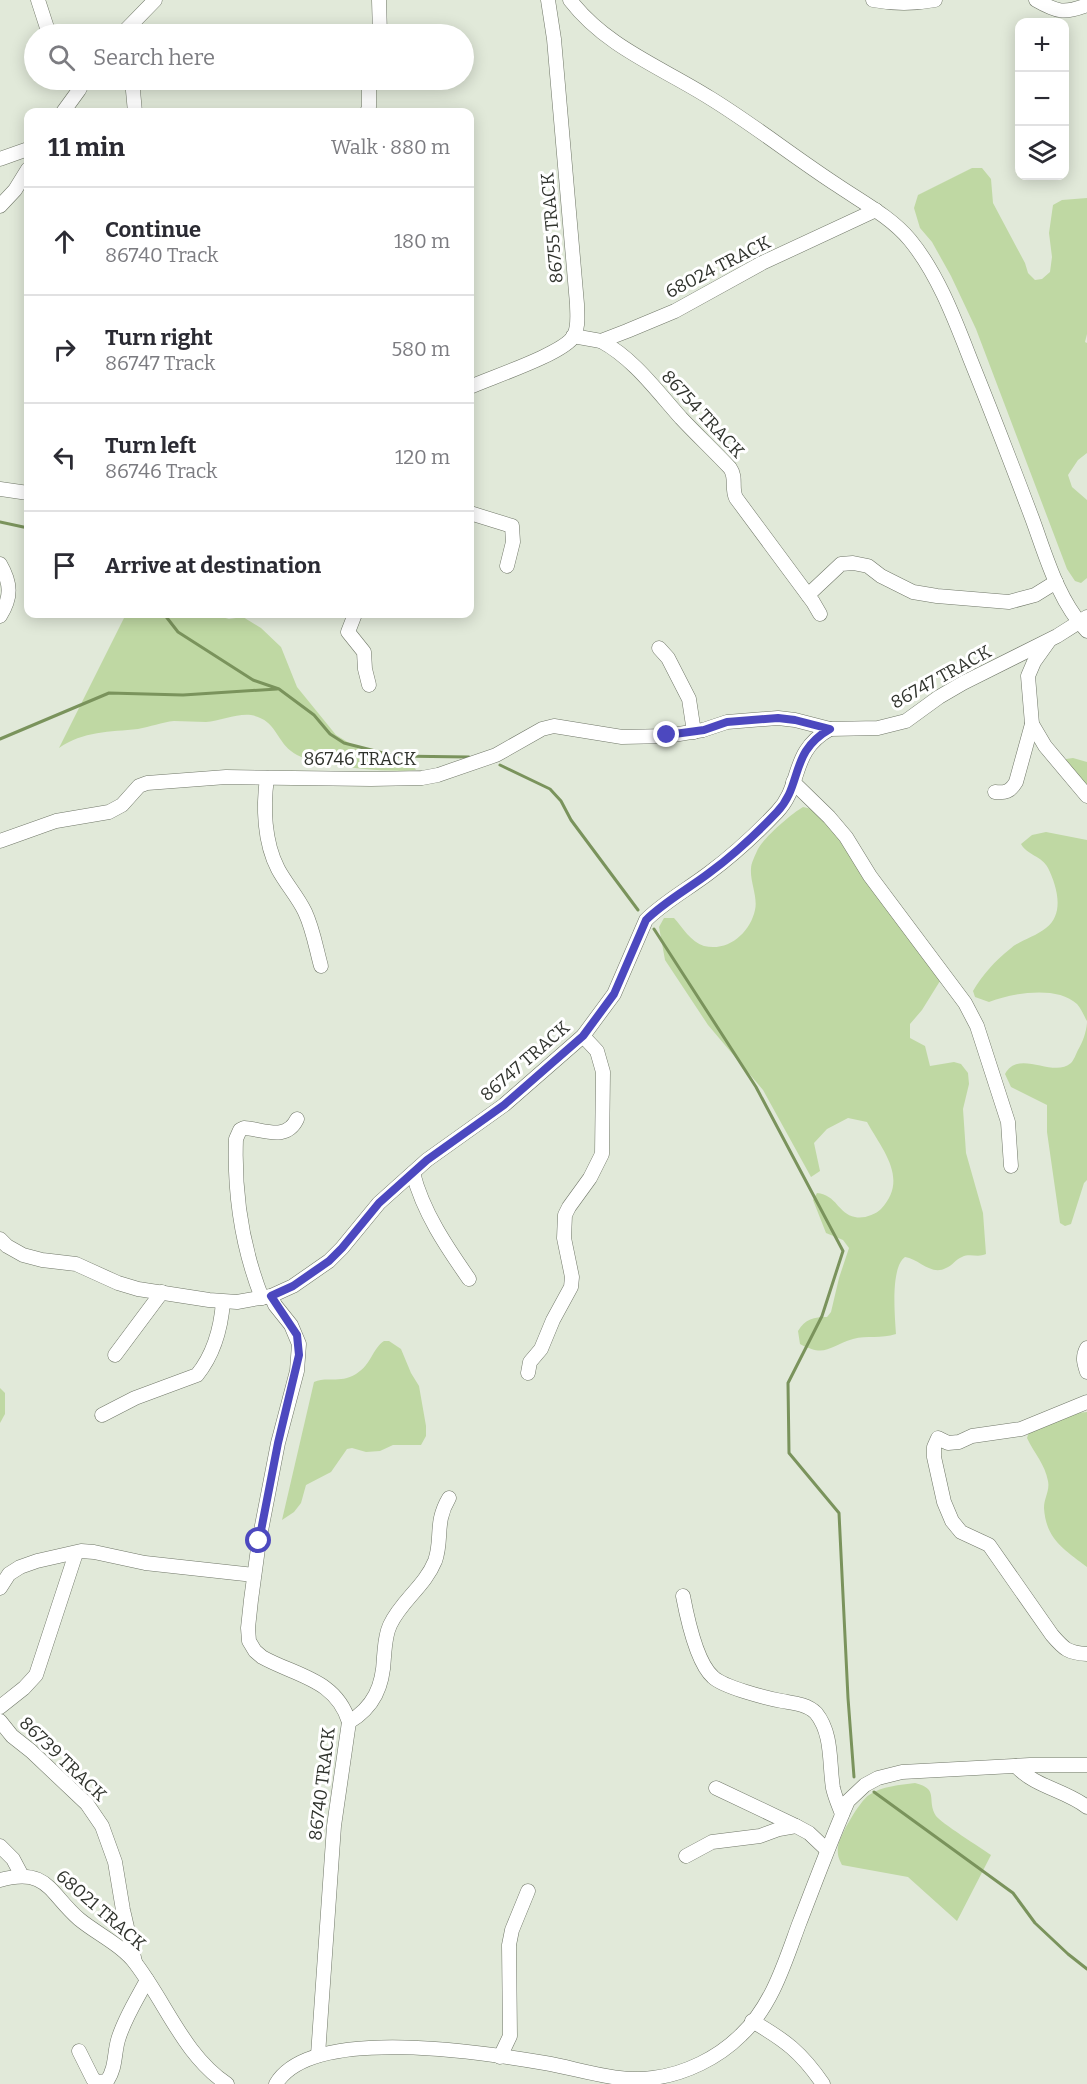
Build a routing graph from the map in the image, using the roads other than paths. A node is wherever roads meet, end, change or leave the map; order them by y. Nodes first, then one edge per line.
1 (38, 0) edge
2 (155, 0) edge
3 (380, 0) edge
4 (548, 0) edge
5 (570, 0) edge
6 (873, 0) edge
7 (935, 0) edge
8 (1036, 0) edge
9 (1087, 5) edge
10 (46, 24) edge
11 (134, 24) edge
12 (380, 24) edge
13 (75, 90) edge
14 (133, 90) edge
15 (369, 90) edge
16 (65, 108) edge
17 (135, 108) edge
18 (369, 108) edge
19 (24, 150) edge
20 (0, 159) edge
21 (24, 174) edge
22 (0, 206) edge
23 (876, 210) junction
24 (573, 336) junction
25 (600, 341) junction
26 (474, 385) edge
27 (0, 489) edge
28 (24, 492) edge
29 (474, 514) edge
30 (0, 564) edge
31 (507, 566) dead end
32 (1056, 582) junction
33 (808, 594) junction
34 (820, 614) dead end
35 (0, 616) edge
36 (353, 618) edge
37 (1084, 624) edge
38 (1050, 639) junction
39 (659, 648) dead end
40 (369, 685) dead end
41 (1032, 724) junction
42 (830, 729) junction
43 (694, 732) junction
44 (267, 778) junction
45 (793, 782) junction
46 (995, 792) dead end
47 (1087, 796) edge
48 (0, 841) edge
49 (321, 966) dead end
50 (583, 1036) junction
51 (297, 1119) dead end
52 (1011, 1166) dead end
53 (413, 1173) junction
54 (0, 1239) edge
55 (469, 1279) dead end
56 (162, 1292) junction
57 (266, 1297) junction
58 (223, 1302) junction
59 (1087, 1348) edge
60 (115, 1355) dead end
61 (528, 1372) dead end
62 (1087, 1372) edge
63 (1087, 1402) edge
64 (102, 1415) dead end
65 (449, 1498) dead end
66 (76, 1553) junction
67 (254, 1575) junction
68 (0, 1588) edge
69 (684, 1596) dead end
70 (1087, 1654) edge
71 (0, 1707) edge
72 (0, 1721) edge
73 (349, 1722) junction
74 (1087, 1765) edge
75 (1016, 1766) junction
76 (717, 1788) dead end
77 (1087, 1807) edge
78 (842, 1814) junction
79 (796, 1826) junction
80 (0, 1846) edge
81 (827, 1850) junction
82 (686, 1856) dead end
83 (22, 1876) junction
84 (0, 1880) edge
85 (528, 1891) dead end
86 (135, 1962) junction
87 (147, 1980) junction
88 (752, 2021) junction
89 (79, 2051) dead end
90 (318, 2055) junction
91 (500, 2057) junction
92 (227, 2084) edge
93 (276, 2084) edge
94 (823, 2084) edge

1 - 10 street
2 - 11 street
3 - 12 street
4 - 24 street, 86755 TRACK
5 - 23 street
6 - 7 street
8 - 9 street
13 - 16 street
14 - 17 street
15 - 18 street
19 - 20 street
21 - 22 street
23 - 25 street, 68024 TRACK
23 - 32 street
24 - 25 street
24 - 26 street
25 - 33 street, 86754 TRACK
27 - 28 street
29 - 31 street
30 - 35 street
32 - 33 street
32 - 37 street
33 - 34 street, 86754 TRACK
36 - 40 street
37 - 38 street, 86747 TRACK
38 - 41 street
38 - 42 street, 86747 TRACK
39 - 43 street
41 - 46 street
41 - 47 street
42 - 43 street, 86746 TRACK
42 - 45 street, 86747 TRACK
43 - 44 street, 86746 TRACK
44 - 48 street, 86746 TRACK
44 - 49 street
45 - 50 street, 86747 TRACK
45 - 52 street
50 - 53 street, 86747 TRACK
50 - 61 street
51 - 57 street, 86740 TRACK
53 - 55 street
53 - 57 street, 86747 TRACK
54 - 56 street, 86747 TRACK
56 - 58 street, 86747 TRACK
56 - 60 street
57 - 58 street, 86747 TRACK
57 - 67 street, 86740 TRACK
58 - 64 street
59 - 62 street
63 - 70 street
65 - 73 street
66 - 67 street
66 - 68 street
66 - 71 street
67 - 73 street, 86740 TRACK
69 - 78 street
72 - 86 street, 86739 TRACK
73 - 90 street, 86740 TRACK
74 - 75 street
75 - 77 street
75 - 78 street
76 - 79 street
78 - 81 street
79 - 81 street
79 - 82 street
80 - 83 street
81 - 88 street
83 - 84 street
83 - 86 street, 68021 TRACK
85 - 91 street
86 - 87 street, 68021 TRACK
87 - 89 street
87 - 92 street, 68021 TRACK
88 - 91 street
88 - 94 street
90 - 91 street
90 - 93 street

